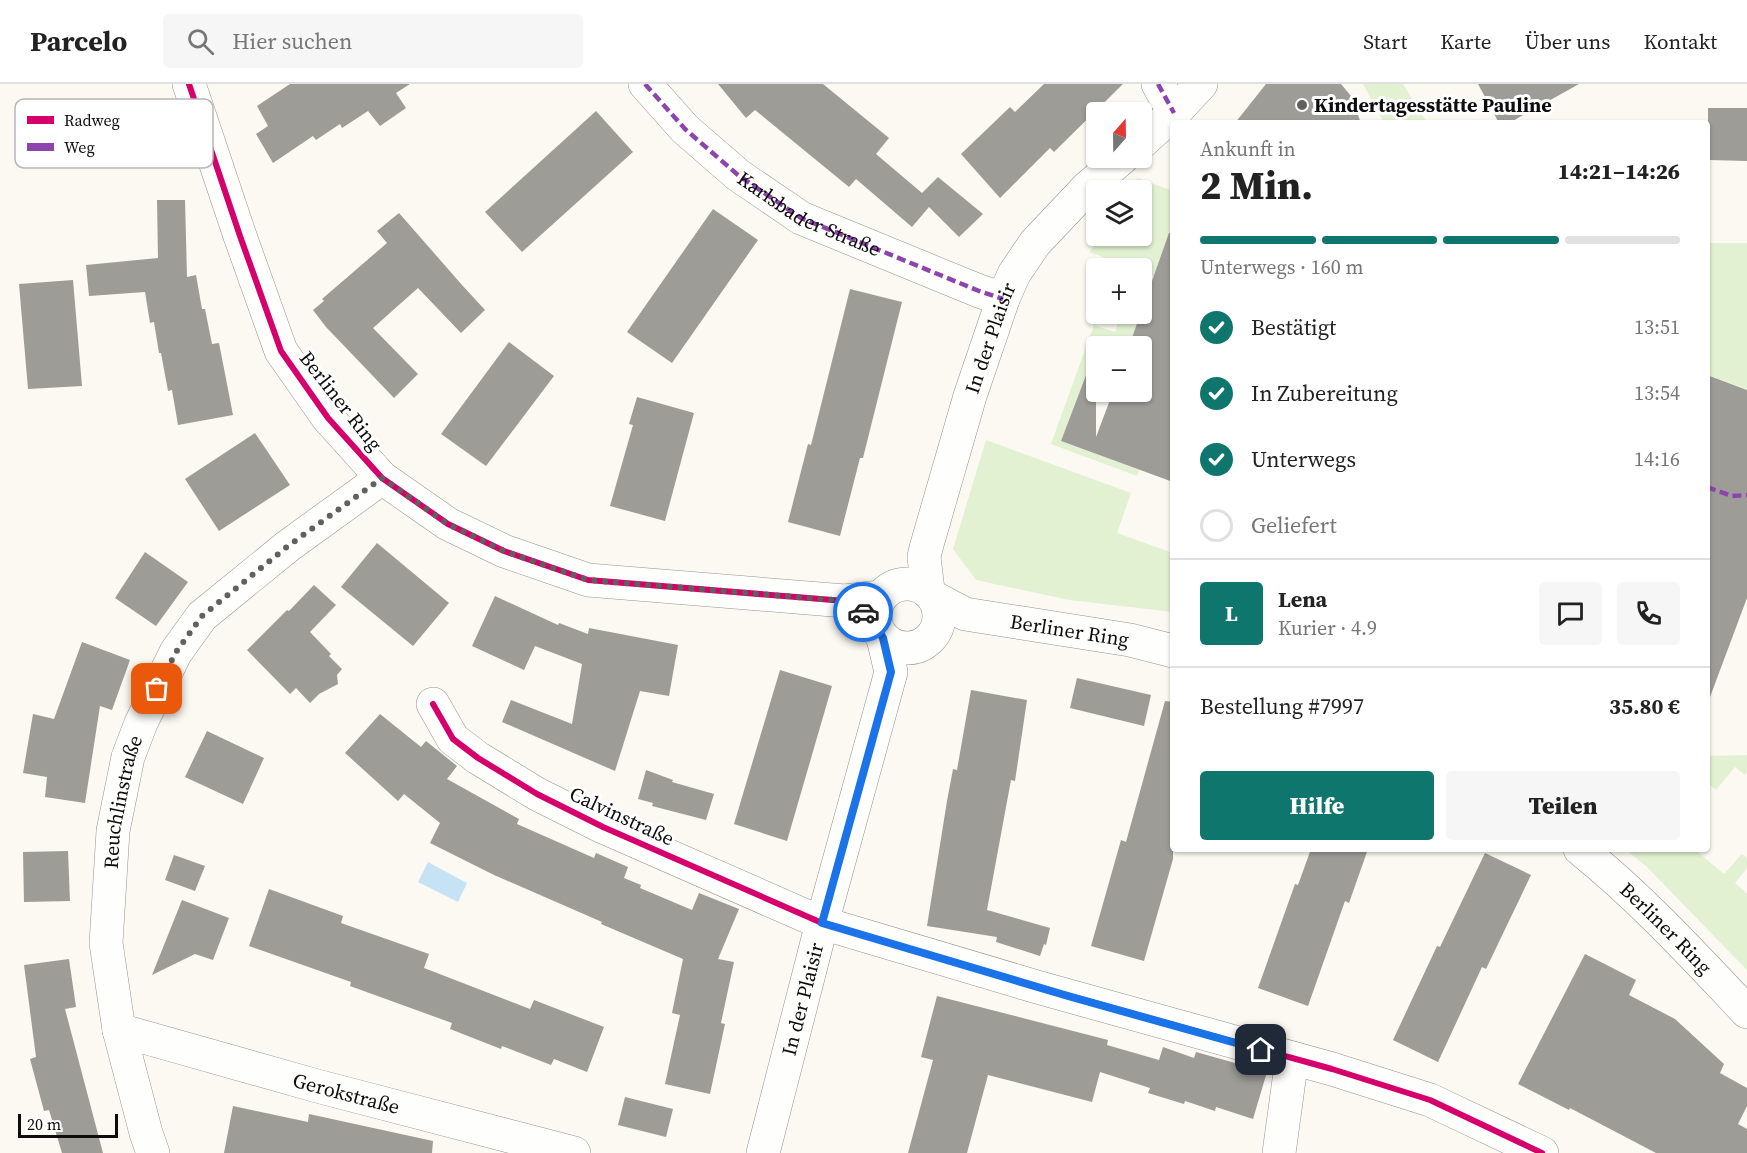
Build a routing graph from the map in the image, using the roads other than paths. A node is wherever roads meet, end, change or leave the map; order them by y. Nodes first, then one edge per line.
1 (189, 84) edge
2 (645, 84) edge
3 (1158, 84) edge
4 (1201, 84) edge
5 (194, 99) edge
6 (1174, 113) junction
7 (1152, 133) edge
8 (213, 156) edge
9 (1110, 168) edge
10 (1003, 299) junction
11 (382, 478) junction
12 (915, 607) junction
13 (1170, 650) edge
14 (433, 704) dead end
15 (1584, 852) edge
16 (822, 923) junction
17 (1747, 1012) edge
18 (119, 1030) junction
19 (1292, 1058) junction
20 (153, 1153) edge
21 (574, 1153) edge
22 (763, 1153) edge
23 (1279, 1153) edge
24 (1542, 1153) edge

1 - 5 street, Berliner Ring
2 - 10 street, Karlsbader Straße
3 - 6 street
4 - 6 street
6 - 7 street
8 - 11 street, Berliner Ring
9 - 10 street, In der Plaisir
10 - 12 street, In der Plaisir
11 - 12 street, Berliner Ring
11 - 18 street, Reuchlinstraße
12 - 13 street, Berliner Ring
12 - 16 street, In der Plaisir
14 - 16 street, Calvinstraße
15 - 17 street, Berliner Ring
16 - 19 street, Calvinstraße
16 - 22 street, In der Plaisir
18 - 20 street, Reuchlinstraße
18 - 21 street, Gerokstraße
19 - 23 street
19 - 24 street, Calvinstraße

